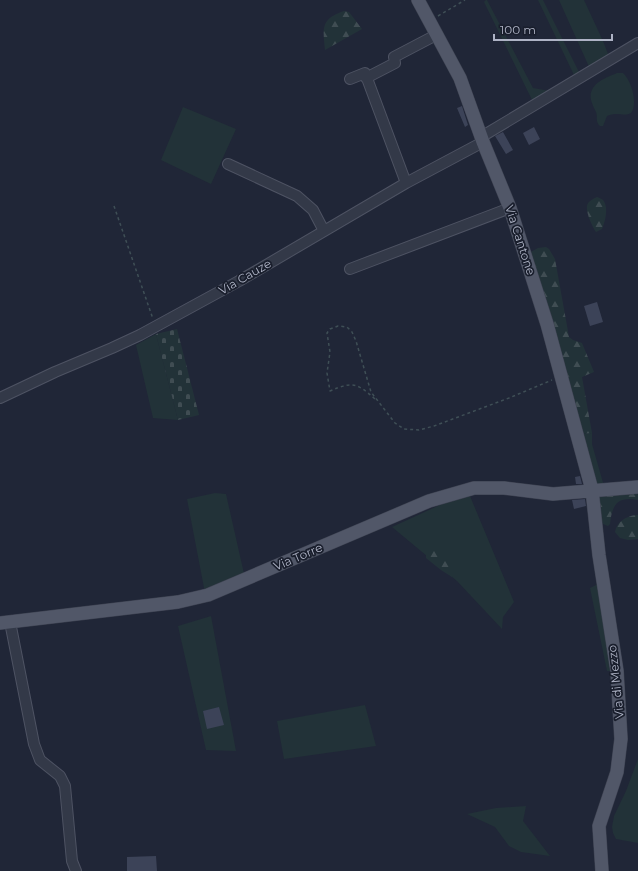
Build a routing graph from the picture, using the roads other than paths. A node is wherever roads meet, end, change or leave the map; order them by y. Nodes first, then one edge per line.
1 (418, 0) edge
2 (436, 35) junction
3 (638, 43) edge
4 (366, 78) junction
5 (350, 79) dead end
6 (482, 140) junction
7 (228, 164) dead end
8 (406, 183) junction
9 (510, 208) junction
10 (324, 231) junction
11 (350, 269) dead end
12 (0, 398) edge
13 (638, 488) edge
14 (592, 490) junction
15 (5, 622) edge
16 (76, 871) edge
17 (602, 871) edge

1 - 2 main road, Via Cantone
2 - 4 street
2 - 6 main road, Via Cantone
3 - 6 street, Via Cauze
4 - 5 street
4 - 8 street
6 - 8 street, Via Cauze
6 - 9 main road, Via Cantone
7 - 10 street
8 - 10 street, Via Cauze
9 - 11 street
9 - 14 main road, Via Cantone
10 - 12 street, Via Cauze
13 - 14 main road, Via Torre
14 - 15 main road, Via Torre
14 - 17 main road, Via di Mezzo
15 - 16 street

